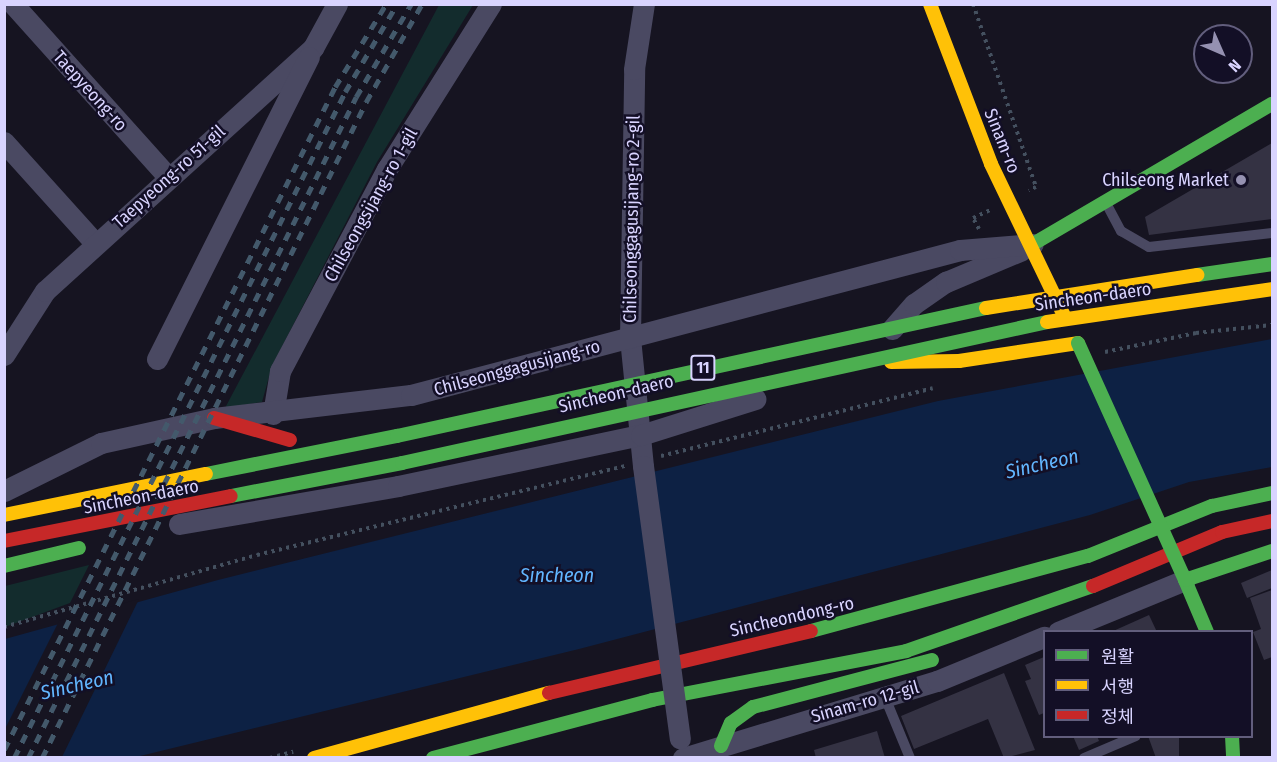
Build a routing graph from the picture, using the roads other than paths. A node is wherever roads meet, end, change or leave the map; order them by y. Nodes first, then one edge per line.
1 (13, 4) edge
2 (337, 4) edge
3 (491, 4) edge
4 (644, 4) edge
5 (930, 4) edge
6 (313, 48) junction
7 (1272, 104) edge
8 (4, 142) edge
9 (168, 177) junction
10 (1105, 201) junction
11 (1272, 233) edge
12 (96, 244) junction
13 (1033, 244) junction
14 (1272, 264) edge
15 (1272, 289) edge
16 (630, 338) junction
17 (1078, 343) junction
18 (4, 355) edge
19 (157, 359) dead end
20 (844, 370) junction
21 (273, 414) junction
22 (214, 418) junction
23 (641, 435) junction
24 (290, 440) junction
25 (349, 446) junction
26 (251, 447) dead end
27 (332, 478) junction
28 (62, 482) dead end
29 (4, 492) edge
30 (1272, 493) edge
31 (4, 515) edge
32 (1272, 521) edge
33 (173, 525) joint
34 (4, 541) edge
35 (98, 543) dead end
36 (1272, 551) edge
37 (4, 566) edge
38 (1185, 580) junction
39 (1060, 600) junction
40 (1063, 630) edge
41 (1206, 630) edge
42 (1043, 637) edge
43 (884, 694) junction
44 (652, 700) junction
45 (627, 724) dead end
46 (1131, 738) edge
47 (1232, 738) edge
48 (721, 746) junction
49 (683, 753) edge
50 (1233, 757) edge
51 (314, 758) edge
52 (433, 758) edge
53 (910, 758) edge
54 (1084, 758) edge

1 - 9 street, Taepyeong-ro
2 - 6 street, Taepyeong-ro 51-gil
3 - 21 street, Chilseongsijang-ro 1-gil
4 - 16 street, Chilseonggagusijang-ro 2-gil
5 - 13 main road, Sinam-ro
6 - 9 street, Taepyeong-ro 51-gil
6 - 19 street
7 - 10 main road
8 - 12 street
9 - 12 street, Taepyeong-ro 51-gil
10 - 11 lane
10 - 13 main road
12 - 18 street, Taepyeong-ro 51-gil
13 - 16 street, Chilseonggagusijang-ro
13 - 17 main road, Sinam-ro, bridge
13 - 20 street
14 - 25 main road, Sincheon-daero / 11, bridge
15 - 27 main road, Sincheon-daero / 11, bridge
16 - 21 street, Chilseonggagusijang-ro
16 - 23 street, Chilseonggagusijang-ro 2-gil
17 - 20 main road
17 - 38 main road, Sinam-ro, bridge
20 - 23 street
21 - 22 street, Chilseonggagusijang-ro
22 - 24 main road
22 - 29 street, Chilseonggagusijang-ro
23 - 33 street
23 - 49 street, Chilseonggagusijang-ro 2-gil, bridge
24 - 25 main road
24 - 26 main road
25 - 31 main road, Sincheon-daero
27 - 33 main road
27 - 34 main road, Sincheon-daero
28 - 29 main road
30 - 51 main road, Sincheondong-ro
32 - 39 main road
35 - 37 main road
36 - 38 main road
38 - 40 street
38 - 41 main road
39 - 44 main road
39 - 48 main road
42 - 43 street, Sinam-ro 12-gil
43 - 48 street, Sinam-ro 12-gil
43 - 53 lane
44 - 45 main road
44 - 52 main road
46 - 54 lane
47 - 50 main road
48 - 49 street, Sinam-ro 12-gil

